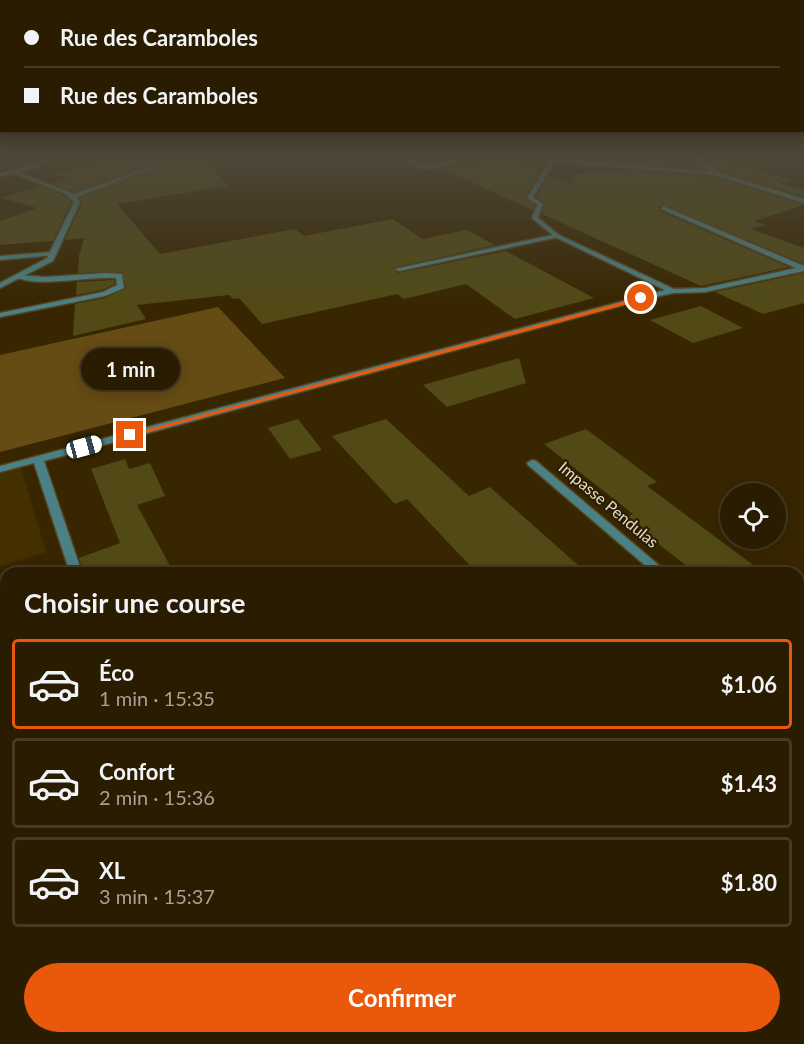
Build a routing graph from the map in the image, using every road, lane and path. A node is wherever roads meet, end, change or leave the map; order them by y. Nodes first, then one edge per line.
1 (75, 207) edge
2 (539, 207) edge
3 (663, 208) dead end
4 (557, 236) junction
5 (53, 254) junction
6 (0, 258) edge
7 (399, 269) dead end
8 (804, 269) edge
9 (20, 277) junction
10 (0, 286) edge
11 (673, 291) junction
12 (0, 315) edge
13 (38, 459) junction
14 (532, 463) dead end
15 (0, 470) edge
16 (74, 567) edge
17 (655, 567) edge

1 - 5 street
2 - 4 street
3 - 8 street
4 - 7 street
4 - 11 street
5 - 6 street
5 - 9 street
8 - 11 street
9 - 10 street
9 - 12 street
11 - 13 street
13 - 15 street
13 - 16 street
14 - 17 street, Impasse Pendulas

